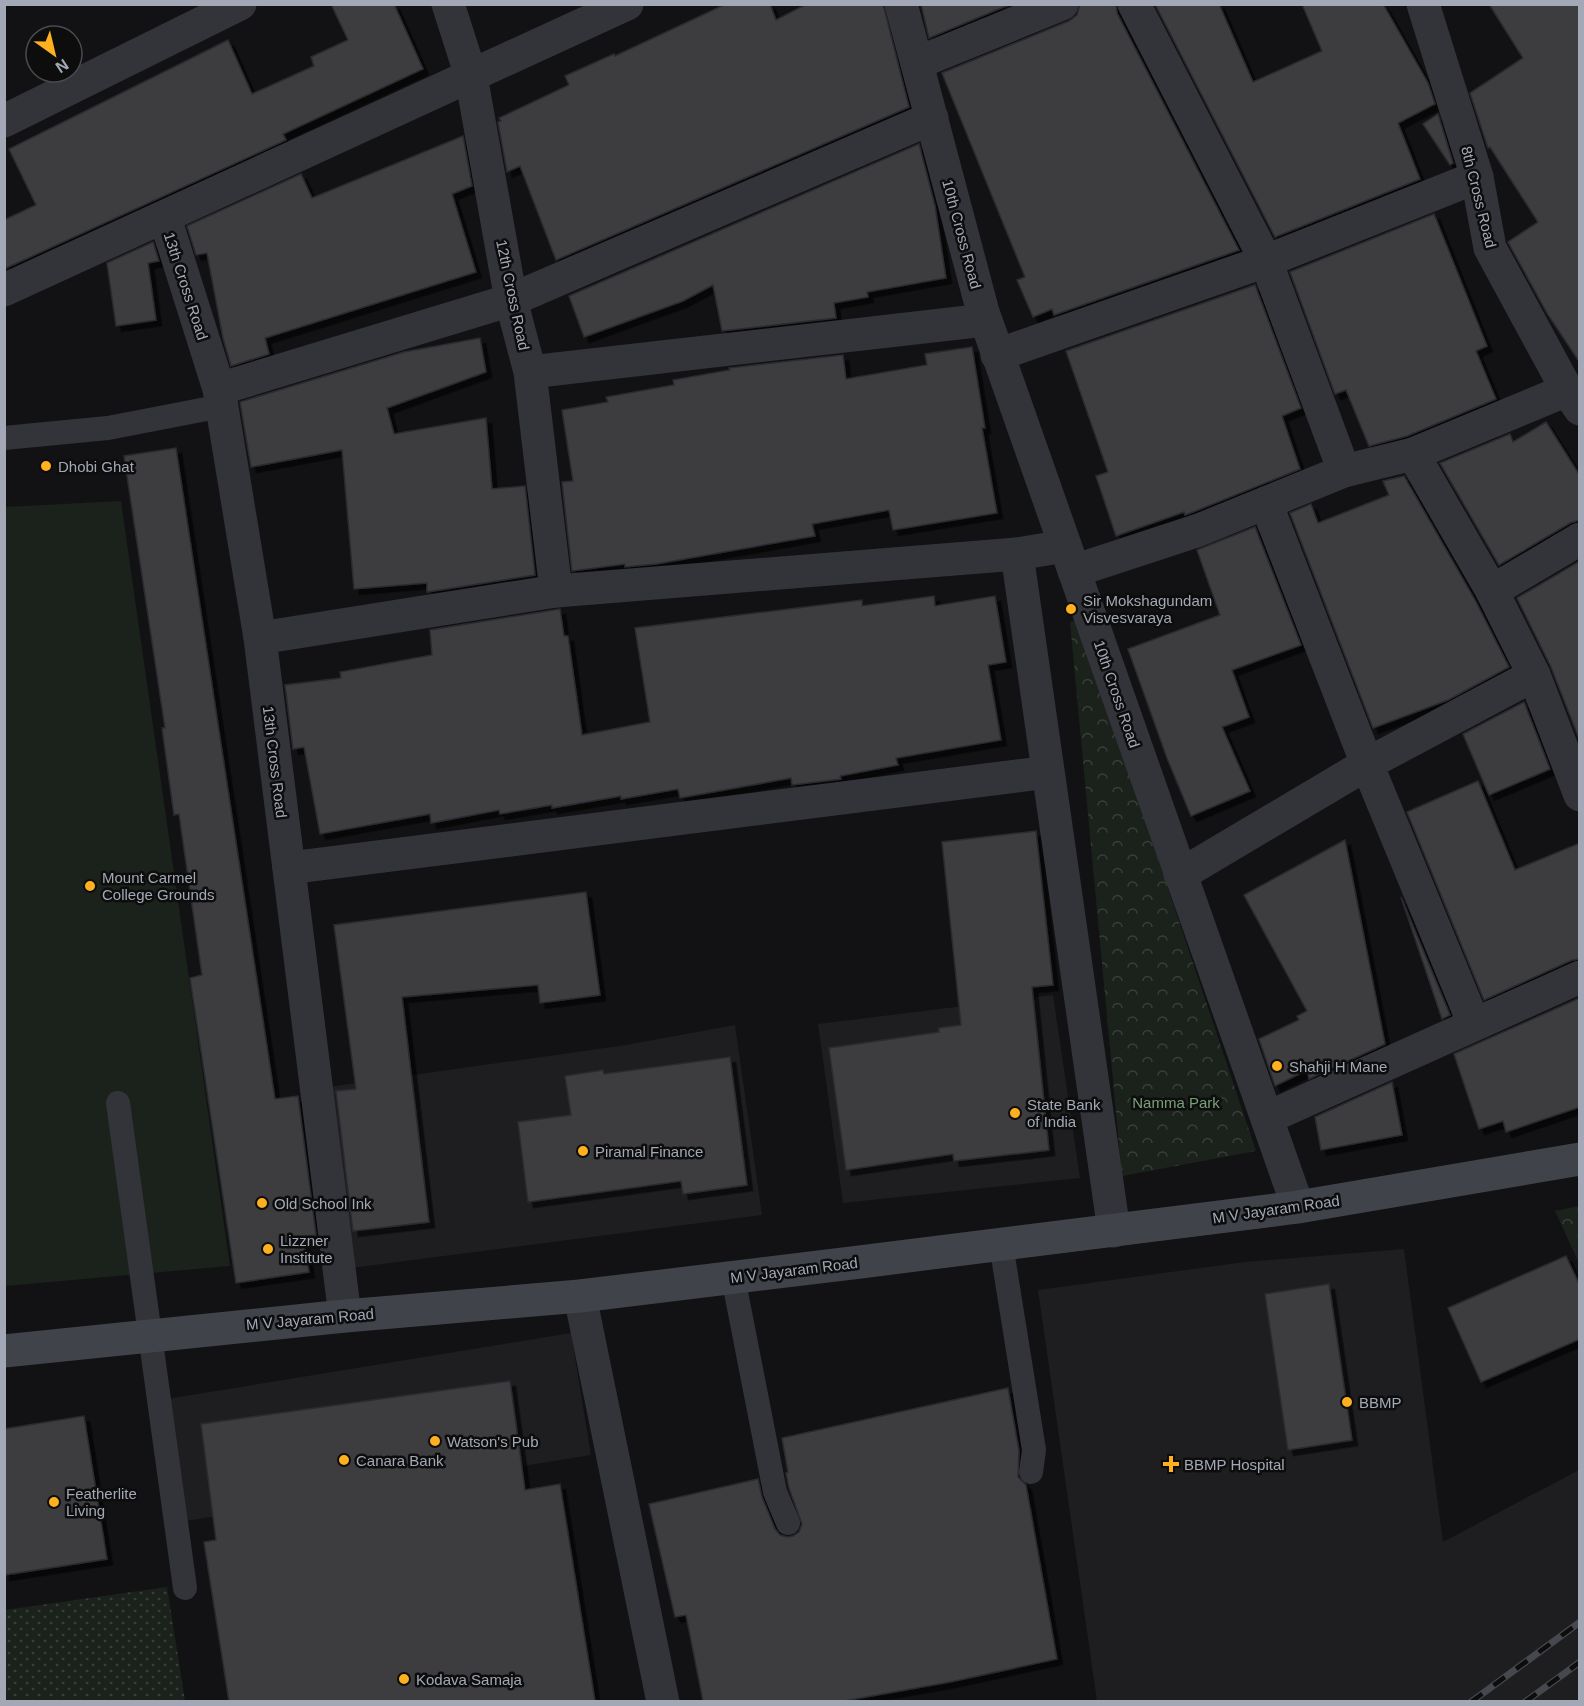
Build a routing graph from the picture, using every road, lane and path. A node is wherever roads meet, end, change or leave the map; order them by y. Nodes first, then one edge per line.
1 (240, 4) edge
2 (448, 4) edge
3 (627, 4) edge
4 (901, 4) edge
5 (1062, 4) edge
6 (1134, 4) edge
7 (1423, 4) edge
8 (917, 63) junction
9 (471, 76) junction
10 (932, 118) junction
11 (4, 121) edge
12 (1477, 177) junction
13 (165, 218) junction
14 (1266, 261) junction
15 (4, 290) edge
16 (511, 300) junction
17 (985, 320) junction
18 (997, 355) junction
19 (530, 372) junction
20 (220, 397) junction
21 (1573, 400) edge
22 (4, 438) edge
23 (1413, 454) junction
24 (1344, 471) junction
25 (1266, 502) junction
26 (1580, 539) edge
27 (1017, 554) junction
28 (1070, 558) junction
29 (556, 591) junction
30 (1492, 591) junction
31 (260, 638) junction
32 (1534, 675) junction
33 (1366, 764) junction
34 (1048, 772) junction
35 (1580, 795) edge
36 (289, 868) junction
37 (1180, 875) junction
38 (1580, 977) edge
39 (1473, 1024) junction
40 (118, 1102) dead end
41 (1267, 1118) junction
42 (1580, 1159) edge
43 (1298, 1206) junction
44 (1114, 1231) junction
45 (1001, 1244) junction
46 (733, 1277) junction
47 (580, 1296) junction
48 (345, 1316) junction
49 (149, 1335) junction
50 (4, 1351) edge
51 (1030, 1473) dead end
52 (788, 1523) dead end
53 (185, 1588) dead end
54 (663, 1701) edge

1 - 11 street
2 - 9 street, 12th Cross Road
3 - 9 street
4 - 8 street, 10th Cross Road
5 - 8 street
6 - 14 street
7 - 12 street, 8th Cross Road
8 - 10 street, 10th Cross Road
9 - 13 street
9 - 16 street, 12th Cross Road
10 - 16 street
10 - 17 street, 10th Cross Road
12 - 14 street
12 - 21 street, 8th Cross Road
13 - 15 street
13 - 20 street, 13th Cross Road
14 - 18 street
14 - 24 street
16 - 19 street, 12th Cross Road
16 - 20 street
17 - 18 street, 10th Cross Road
17 - 19 street
18 - 28 street, 10th Cross Road
19 - 29 street, 12th Cross Road
20 - 22 lane
20 - 31 street, 13th Cross Road
21 - 23 street
23 - 24 street
23 - 30 street
24 - 25 street
25 - 28 street
25 - 33 street
26 - 30 street
27 - 28 street
27 - 29 street
27 - 34 street
28 - 37 street, 10th Cross Road
29 - 31 street
30 - 32 street
31 - 36 street, 13th Cross Road
32 - 33 street
32 - 35 street
33 - 37 street
33 - 39 street
34 - 36 street
34 - 44 street
36 - 48 street, 13th Cross Road
37 - 41 street, 10th Cross Road
38 - 39 street
39 - 41 street
40 - 49 lane
41 - 43 street, 10th Cross Road
42 - 43 street, M V Jayaram Road
43 - 44 street, M V Jayaram Road
44 - 45 street, M V Jayaram Road
45 - 46 street, M V Jayaram Road
45 - 51 lane
46 - 47 street, M V Jayaram Road
46 - 52 lane
47 - 48 street, M V Jayaram Road
47 - 54 street
48 - 49 street, M V Jayaram Road
49 - 50 street, M V Jayaram Road
49 - 53 lane

